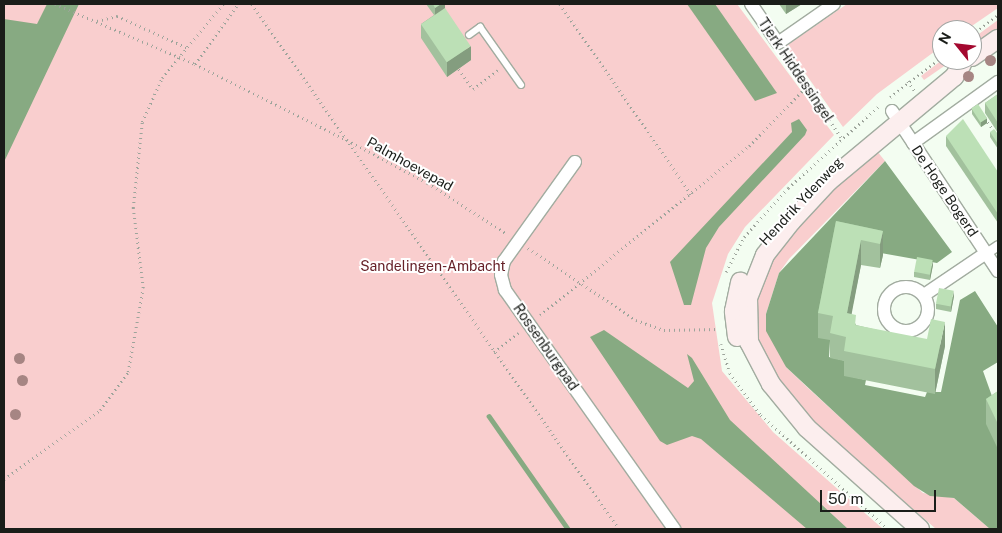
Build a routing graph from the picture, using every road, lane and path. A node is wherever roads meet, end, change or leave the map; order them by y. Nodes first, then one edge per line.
1 (54, 4) edge
2 (223, 4) edge
3 (238, 4) edge
4 (252, 4) edge
5 (560, 4) edge
6 (751, 4) edge
7 (834, 4) edge
8 (998, 16) edge
9 (96, 22) junction
10 (982, 28) edge
11 (469, 36) dead end
12 (998, 39) edge
13 (778, 43) junction
14 (188, 48) junction
15 (982, 50) edge
16 (180, 58) junction
17 (195, 64) junction
18 (506, 64) junction
19 (459, 68) dead end
20 (945, 70) edge
21 (998, 82) edge
22 (521, 85) dead end
23 (806, 87) junction
24 (973, 100) junction
25 (895, 115) junction
26 (998, 136) edge
27 (841, 137) joint
28 (347, 140) junction
29 (913, 143) junction
30 (575, 162) dead end
31 (691, 194) junction
32 (518, 242) junction
33 (998, 245) edge
34 (986, 253) junction
35 (998, 271) edge
36 (725, 275) dead end
37 (581, 283) junction
38 (924, 295) dead end
39 (719, 320) dead end
40 (530, 323) junction
41 (494, 352) junction
42 (4, 479) edge
43 (618, 529) edge
44 (674, 529) edge
45 (920, 529) edge

1 - 9 path, Palmhoevepad
2 - 14 path
3 - 17 path
4 - 28 path
5 - 31 path
6 - 13 street, Tjerk Hiddessingel
7 - 13 street
8 - 10 path
9 - 14 path
9 - 16 path, Palmhoevepad
11 - 18 lane
12 - 15 main road, Hendrik Ydenweg
13 - 23 path, Tjerk Hiddessingel
14 - 16 path
16 - 17 path, Palmhoevepad
16 - 42 path
17 - 28 path, Palmhoevepad
18 - 19 path
18 - 22 lane
20 - 25 main road, Hendrik Ydenweg
21 - 24 street
23 - 27 path, Tjerk Hiddessingel
23 - 31 path
24 - 26 path
24 - 29 street
25 - 29 street, De Hoge Bogerd
25 - 45 main road, Hendrik Ydenweg
27 - 36 path, Hendrik Ydenweg
28 - 32 path, Palmhoevepad
28 - 41 path
29 - 34 street, De Hoge Bogerd
30 - 32 street, Rossenburgpad
31 - 37 path
32 - 37 path, Palmhoevepad
32 - 40 street, Rossenburgpad
33 - 34 street
34 - 35 street, De Hoge Bogerd
34 - 38 street
37 - 39 path, Palmhoevepad
37 - 40 path
40 - 41 path
40 - 44 street, Rossenburgpad
41 - 43 path

